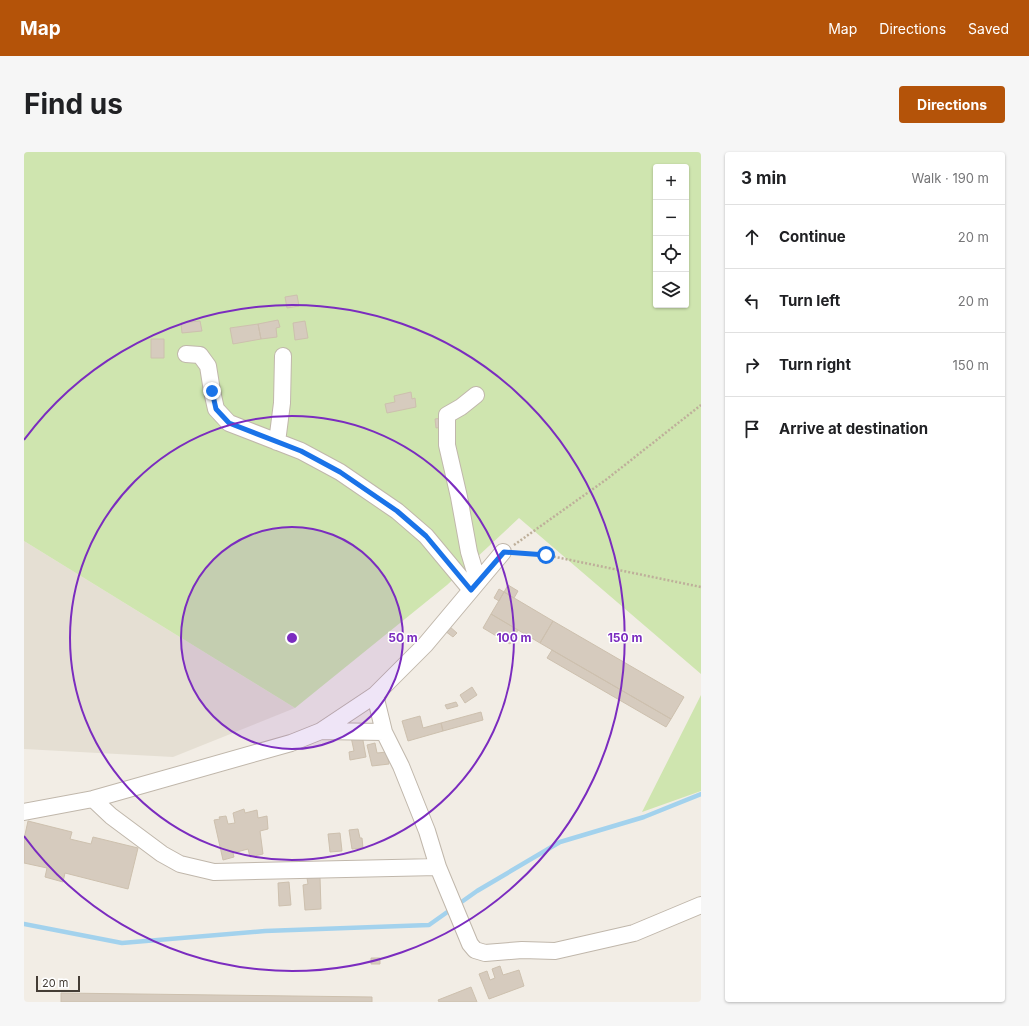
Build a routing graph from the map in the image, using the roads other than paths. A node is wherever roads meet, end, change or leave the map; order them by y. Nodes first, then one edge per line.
1 (186, 354) dead end
2 (283, 356) dead end
3 (476, 396) dead end
4 (277, 442) junction
5 (504, 552) road end
6 (474, 586) junction
7 (374, 695) junction
8 (321, 731) junction
9 (384, 732) junction
10 (93, 799) junction
11 (24, 812) edge
12 (438, 867) junction
13 (701, 905) edge

1 - 4 street
2 - 4 street
3 - 6 street
4 - 6 street
5 - 6 street
6 - 7 street
7 - 8 street
7 - 9 street
8 - 9 street
8 - 10 street
9 - 12 street
10 - 11 street
10 - 12 street
12 - 13 street

